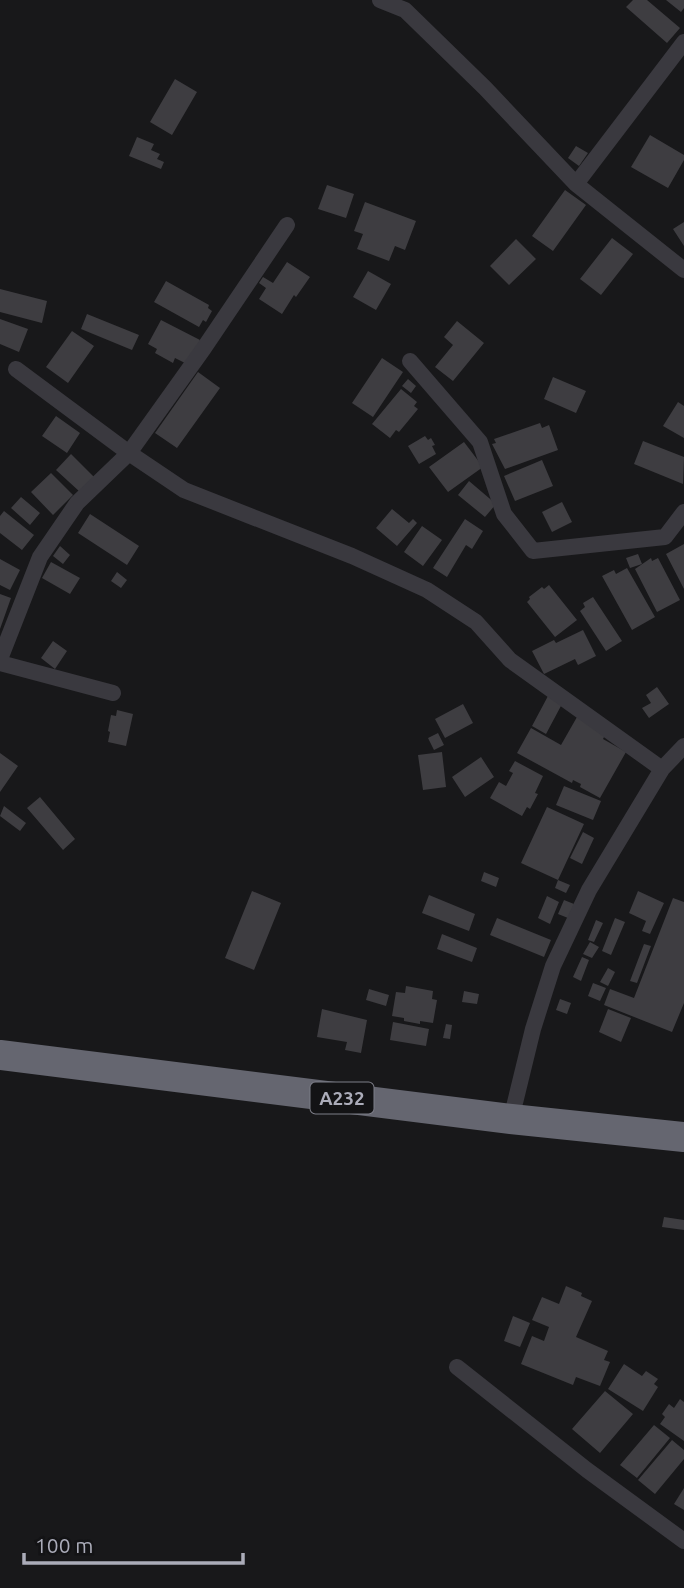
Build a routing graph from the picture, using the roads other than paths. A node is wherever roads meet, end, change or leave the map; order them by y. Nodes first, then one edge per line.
1 (380, 0) edge
2 (684, 42) edge
3 (576, 184) junction
4 (288, 225) dead end
5 (684, 270) edge
6 (410, 361) dead end
7 (16, 369) dead end
8 (129, 453) junction
9 (684, 512) edge
10 (0, 661) edge
11 (113, 693) dead end
12 (684, 746) edge
13 (662, 769) junction
14 (0, 1055) edge
15 (0, 1073) edge
16 (511, 1118) junction
17 (684, 1137) edge
18 (684, 1154) edge
19 (457, 1367) dead end
20 (684, 1541) edge

1 - 3 street
2 - 3 street
3 - 5 street
4 - 8 street
6 - 9 street
7 - 8 street
8 - 10 street
8 - 13 street
10 - 11 street
12 - 13 street
13 - 16 street
14 - 16 highway, A232
15 - 18 highway, A232
16 - 17 highway, A232
19 - 20 street

